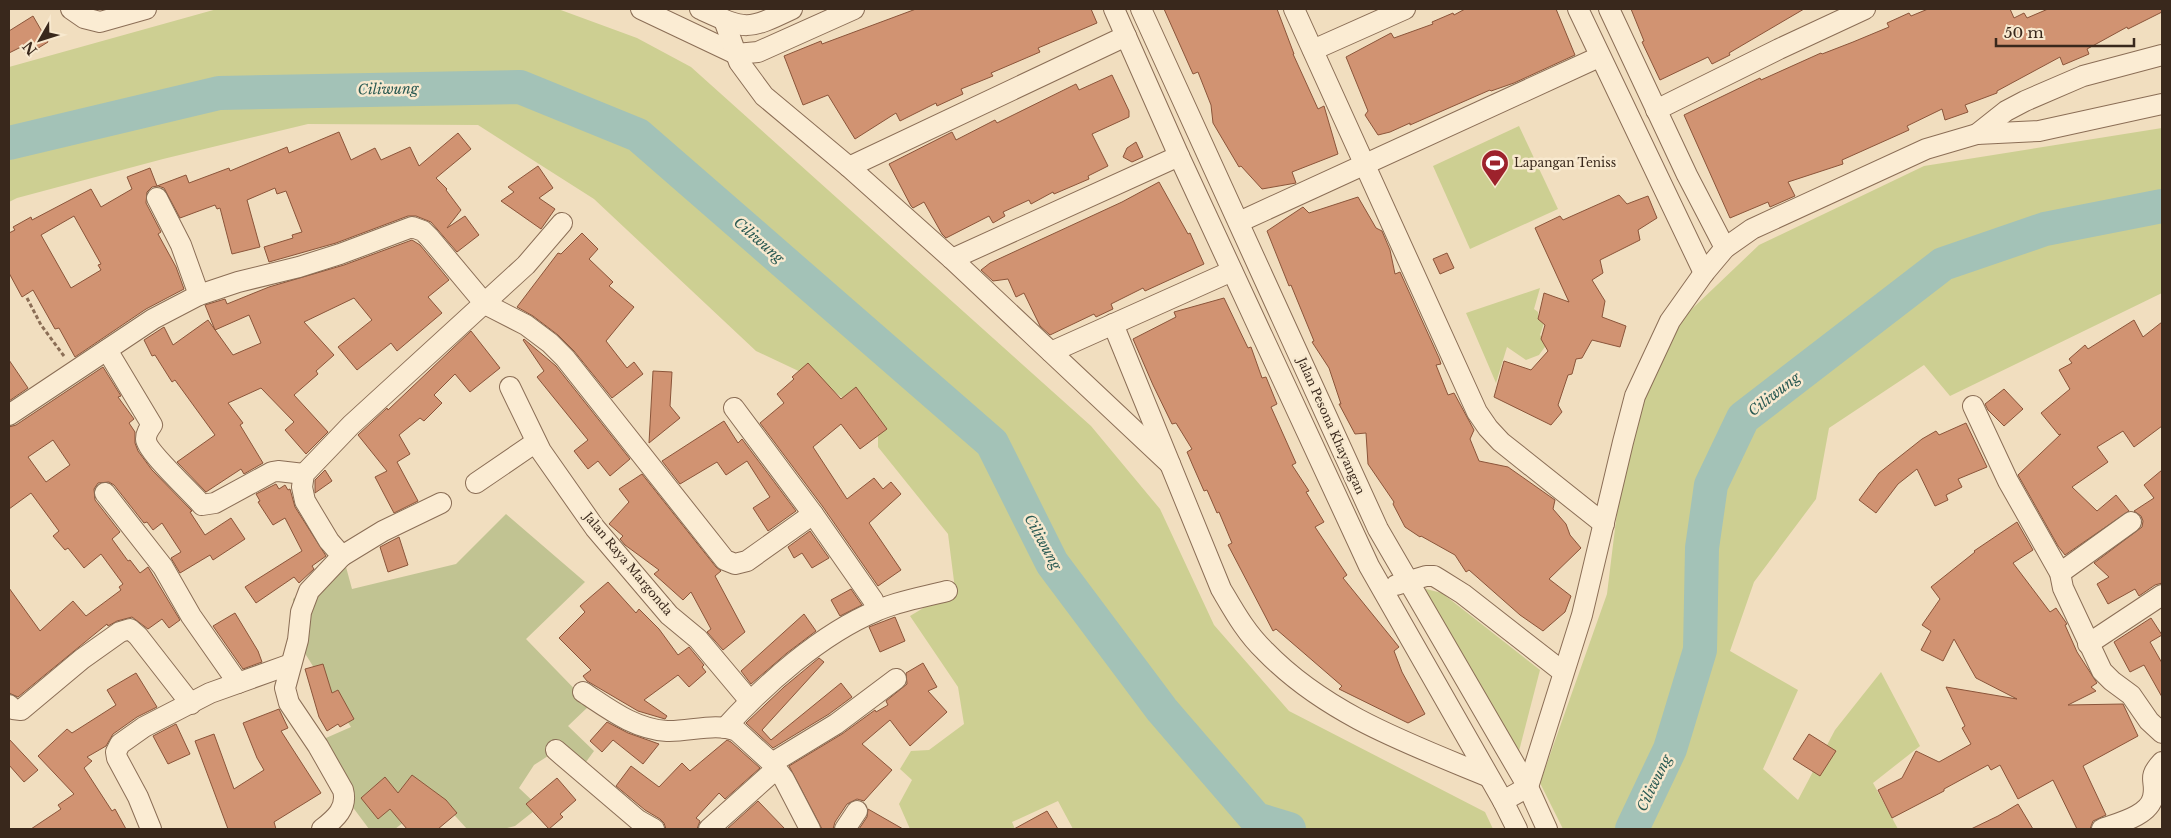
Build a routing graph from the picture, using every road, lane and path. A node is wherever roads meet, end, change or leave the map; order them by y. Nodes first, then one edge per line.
1 (71, 9) edge
2 (146, 9) edge
3 (641, 9) edge
4 (700, 9) edge
5 (792, 9) edge
6 (854, 9) edge
7 (1114, 9) edge
8 (1141, 9) edge
9 (1294, 9) edge
10 (1406, 9) edge
11 (1578, 9) edge
12 (1609, 9) edge
13 (1865, 9) edge
14 (724, 20) junction
15 (1126, 36) junction
16 (1313, 50) junction
17 (736, 54) junction
18 (2162, 55) edge
19 (1599, 57) junction
20 (2162, 104) edge
21 (1656, 110) junction
22 (1191, 118) junction
23 (1168, 129) junction
24 (1977, 134) junction
25 (1179, 156) junction
26 (1365, 165) junction
27 (849, 167) junction
28 (157, 198) dead end
29 (1239, 222) junction
30 (562, 223) dead end
31 (1725, 248) junction
32 (952, 259) junction
33 (1232, 271) junction
34 (1704, 273) junction
35 (199, 295) junction
36 (27, 298) dead end
37 (484, 304) junction
38 (1113, 324) junction
39 (107, 350) junction
40 (1051, 352) junction
41 (77, 370) junction
42 (510, 387) dead end
43 (1973, 406) dead end
44 (734, 408) dead end
45 (9, 415) edge
46 (536, 442) junction
47 (1170, 464) junction
48 (304, 474) junction
49 (476, 484) dead end
50 (105, 493) dead end
51 (441, 503) dead end
52 (813, 514) junction
53 (2130, 522) dead end
54 (1604, 524) junction
55 (342, 556) junction
56 (2060, 573) junction
57 (1406, 580) junction
58 (946, 591) dead end
59 (1382, 591) junction
60 (2162, 595) edge
61 (877, 610) junction
62 (2088, 644) junction
63 (291, 664) junction
64 (1563, 672) junction
65 (896, 679) dead end
66 (238, 683) junction
67 (583, 692) dead end
68 (750, 701) junction
69 (191, 704) junction
70 (9, 705) edge
71 (725, 728) junction
72 (2162, 733) edge
73 (556, 750) dead end
74 (2162, 762) edge
75 (774, 766) junction
76 (1487, 776) junction
77 (1528, 786) junction
78 (857, 811) dead end
79 (1510, 816) edge
80 (151, 829) edge
81 (322, 829) edge
82 (654, 829) edge
83 (709, 829) edge
84 (810, 829) edge
85 (845, 829) edge
86 (1547, 829) edge
87 (2102, 829) edge

1 - 2 street
3 - 17 street
4 - 14 street
5 - 14 street
6 - 17 street
7 - 15 street, Jalan Pesona Khayangan
8 - 22 street, Jalan Pesona Khayangan
9 - 16 street
10 - 16 street
11 - 19 street
12 - 21 street
13 - 21 street
14 - 17 street
15 - 23 street, Jalan Pesona Khayangan
15 - 27 street
16 - 26 street
17 - 27 street
18 - 24 street
19 - 26 street
19 - 34 street
20 - 24 street
21 - 31 street
22 - 23 street
22 - 29 street, Jalan Pesona Khayangan
23 - 25 street, Jalan Pesona Khayangan
24 - 31 street
25 - 32 street
25 - 33 street, Jalan Pesona Khayangan
26 - 29 street
26 - 54 street
27 - 32 street
28 - 35 street
29 - 57 street, Jalan Pesona Khayangan
30 - 37 street
31 - 34 street
32 - 40 street
33 - 38 street
33 - 59 street, Jalan Pesona Khayangan
34 - 54 street
35 - 37 street
35 - 39 street
36 - 41 path
37 - 48 street
37 - 52 street
38 - 40 street
38 - 47 street
39 - 41 street
39 - 48 street
40 - 47 street
41 - 45 street
42 - 46 street, Jalan Raya Margonda
43 - 56 street
44 - 52 street
46 - 49 street
46 - 68 street, Jalan Raya Margonda
47 - 76 street
48 - 55 street
50 - 66 street
51 - 55 street
52 - 61 street
53 - 56 street
54 - 64 street
55 - 63 street
56 - 62 street
57 - 59 street
57 - 64 street
57 - 77 street, Jalan Pesona Khayangan
58 - 61 street
59 - 76 street, Jalan Pesona Khayangan
60 - 62 street
61 - 68 street
62 - 72 street
63 - 66 street
63 - 81 street
64 - 77 street
65 - 75 street
66 - 69 street
67 - 71 street
68 - 71 street
69 - 70 street
69 - 80 street
71 - 75 street
73 - 82 street
74 - 87 street
75 - 83 street
75 - 84 street
76 - 79 street, Jalan Pesona Khayangan
77 - 79 street
77 - 86 street, Jalan Pesona Khayangan
78 - 85 street

